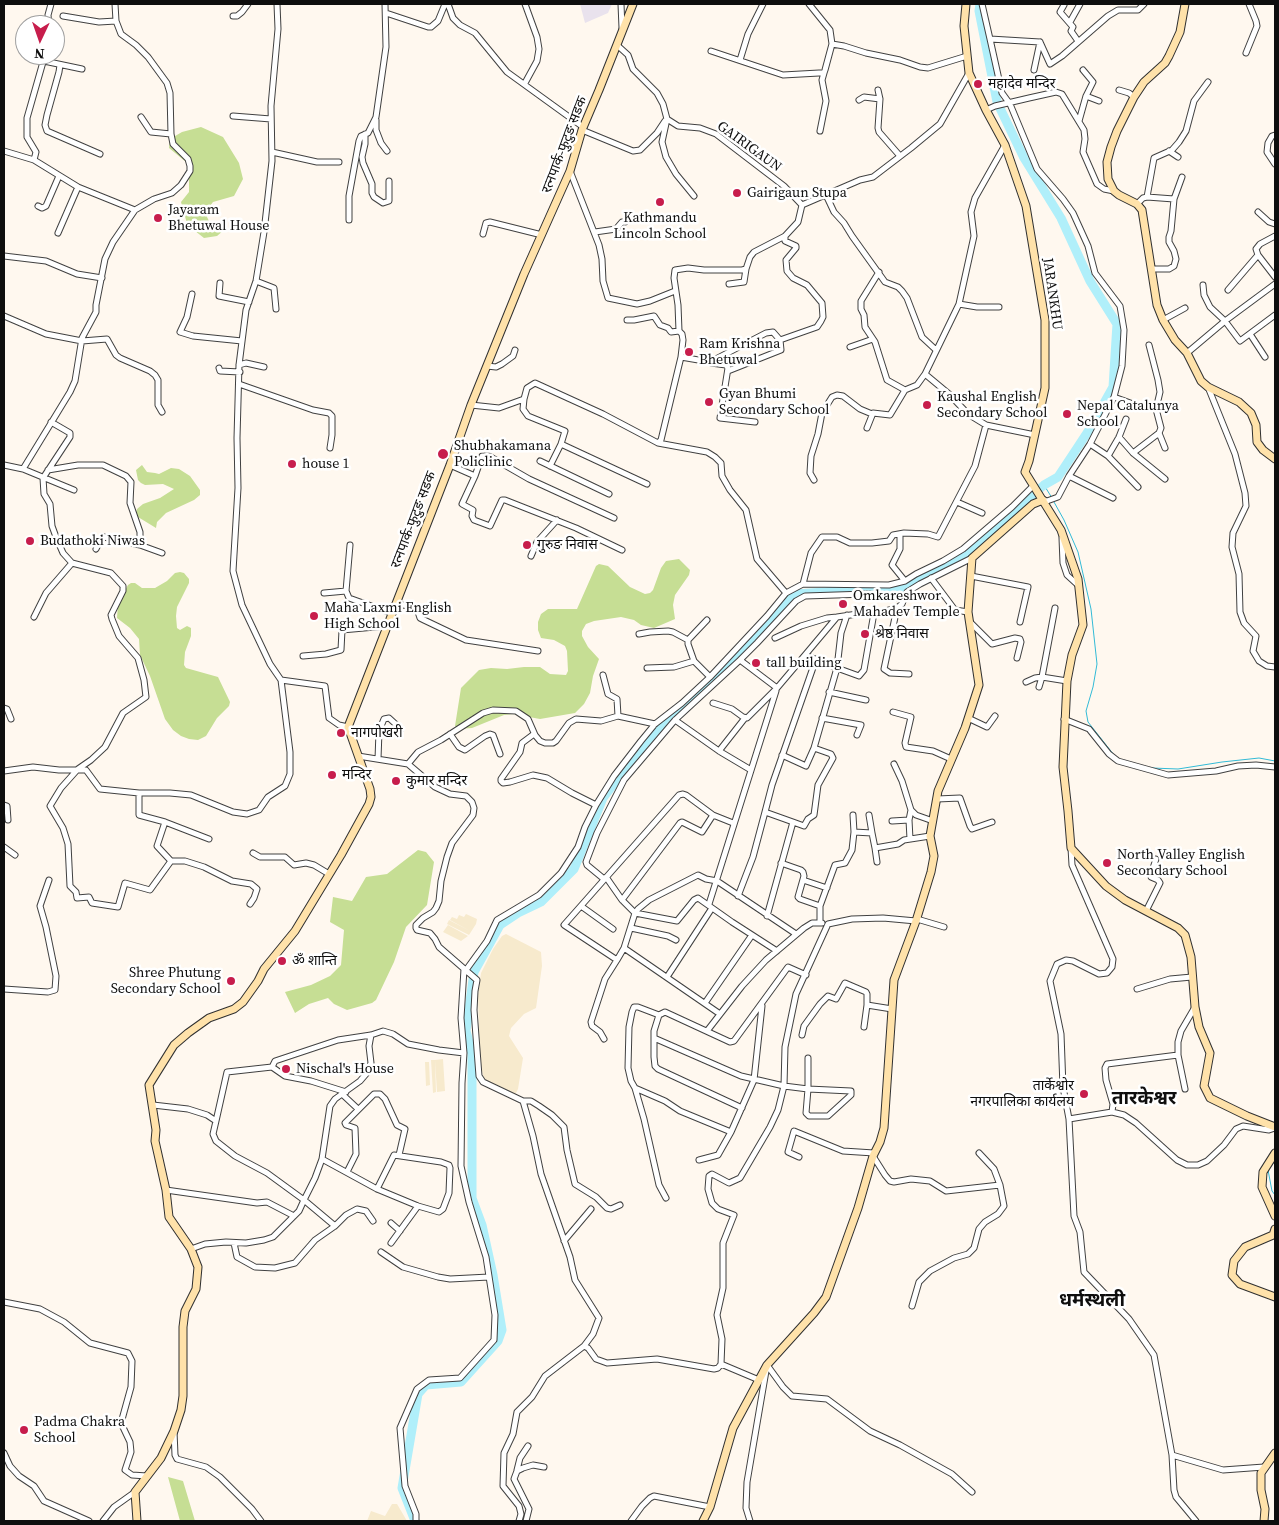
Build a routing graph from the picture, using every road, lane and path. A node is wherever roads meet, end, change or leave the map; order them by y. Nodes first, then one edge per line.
1 (115, 4) edge
2 (248, 4) edge
3 (277, 4) edge
4 (385, 4) edge
5 (446, 4) edge
6 (525, 4) edge
7 (621, 4) edge
8 (633, 4) edge
9 (763, 4) edge
10 (809, 4) edge
11 (966, 4) edge
12 (982, 4) edge
13 (1080, 4) edge
14 (1144, 4) edge
15 (1185, 4) edge
16 (1249, 4) edge
17 (1064, 5) dead end
18 (386, 13) junction
19 (65, 16) edge
20 (233, 16) dead end
21 (116, 21) junction
22 (1070, 22) junction
23 (621, 35) junction
24 (990, 39) junction
25 (1078, 41) junction
26 (1040, 42) junction
27 (832, 44) junction
28 (617, 45) junction
29 (711, 51) dead end
30 (1246, 53) dead end
31 (967, 56) junction
32 (740, 60) junction
33 (43, 65) edge
34 (60, 65) joint
35 (82, 69) dead end
36 (1034, 70) dead end
37 (1083, 70) dead end
38 (824, 73) junction
39 (970, 73) junction
40 (1208, 82) dead end
41 (525, 84) junction
42 (878, 90) dead end
43 (1119, 90) dead end
44 (1086, 96) junction
45 (1134, 97) junction
46 (880, 99) junction
47 (860, 100) dead end
48 (1100, 101) dead end
49 (1007, 104) junction
50 (986, 110) junction
51 (233, 116) dead end
52 (140, 117) dead end
53 (376, 117) junction
54 (667, 119) junction
55 (272, 120) junction
56 (1078, 121) junction
57 (582, 129) junction
58 (820, 131) dead end
59 (171, 134) junction
60 (366, 134) junction
61 (1275, 135) edge
62 (1005, 146) junction
63 (4, 151) edge
64 (387, 151) dead end
65 (272, 152) junction
66 (1169, 152) junction
67 (100, 154) dead end
68 (900, 156) junction
69 (1178, 158) dead end
70 (34, 160) junction
71 (339, 162) dead end
72 (1275, 164) edge
73 (570, 171) junction
74 (59, 176) junction
75 (1182, 177) dead end
76 (390, 181) dead end
77 (78, 186) junction
78 (1114, 191) junction
79 (826, 195) junction
80 (694, 196) dead end
81 (1147, 197) junction
82 (1174, 199) junction
83 (1137, 204) junction
84 (802, 205) junction
85 (38, 206) dead end
86 (135, 210) junction
87 (1258, 212) dead end
88 (349, 220) dead end
89 (624, 222) dead end
90 (1275, 224) edge
91 (58, 232) dead end
92 (594, 232) junction
93 (483, 234) dead end
94 (542, 235) junction
95 (785, 236) junction
96 (1274, 238) edge
97 (1258, 255) junction
98 (4, 256) edge
99 (746, 269) junction
100 (1151, 269) junction
101 (879, 272) junction
102 (1275, 277) edge
103 (102, 278) junction
104 (256, 281) junction
105 (220, 283) dead end
106 (729, 284) dead end
107 (1275, 284) edge
108 (1203, 285) dead end
109 (675, 290) junction
110 (1228, 290) dead end
111 (192, 294) dead end
112 (249, 302) junction
113 (959, 304) junction
114 (999, 307) dead end
115 (1185, 308) dead end
116 (276, 309) dead end
117 (1275, 315) edge
118 (4, 316) edge
119 (627, 320) dead end
120 (1163, 320) junction
121 (1225, 321) junction
122 (679, 331) junction
123 (1250, 334) junction
124 (82, 340) junction
125 (780, 340) junction
126 (873, 340) junction
127 (242, 341) junction
128 (850, 346) dead end
129 (1150, 346) dead end
130 (515, 350) dead end
131 (936, 350) junction
132 (1187, 353) junction
133 (681, 357) junction
134 (1265, 357) dead end
135 (710, 362) junction
136 (239, 364) junction
137 (264, 366) dead end
138 (487, 366) junction
139 (219, 368) dead end
140 (728, 371) junction
141 (240, 372) junction
142 (925, 374) junction
143 (239, 384) junction
144 (1208, 387) junction
145 (905, 390) junction
146 (1114, 396) junction
147 (524, 399) junction
148 (1133, 404) dead end
149 (471, 405) junction
150 (162, 412) dead end
151 (872, 414) junction
152 (1126, 419) dead end
153 (51, 422) junction
154 (755, 422) dead end
155 (986, 425) junction
156 (867, 428) dead end
157 (1159, 433) junction
158 (1035, 435) junction
159 (1119, 438) junction
160 (658, 443) junction
161 (561, 444) junction
162 (1090, 444) junction
163 (330, 448) dead end
164 (1164, 448) dead end
165 (1134, 453) junction
166 (1108, 456) junction
167 (1275, 459) edge
168 (540, 461) dead end
169 (4, 464) edge
170 (450, 465) junction
171 (550, 466) junction
172 (23, 468) junction
173 (48, 470) junction
174 (474, 476) junction
175 (1069, 476) junction
176 (43, 478) junction
177 (1165, 479) dead end
178 (814, 480) dead end
179 (647, 484) dead end
180 (1033, 486) junction
181 (1138, 487) dead end
182 (74, 490) dead end
183 (609, 494) dead end
184 (1113, 498) dead end
185 (1045, 500) junction
186 (957, 502) junction
187 (982, 513) dead end
188 (614, 518) dead end
189 (557, 520) junction
190 (900, 534) junction
191 (140, 545) junction
192 (350, 545) dead end
193 (96, 549) dead end
194 (622, 550) dead end
195 (162, 553) dead end
196 (531, 556) dead end
197 (972, 558) junction
198 (72, 563) junction
199 (971, 576) junction
200 (931, 578) junction
201 (905, 582) junction
202 (803, 584) junction
203 (346, 590) junction
204 (324, 593) dead end
205 (786, 593) junction
206 (903, 599) junction
207 (395, 604) junction
208 (895, 608) junction
209 (1055, 608) dead end
210 (968, 612) junction
211 (391, 613) junction
212 (874, 613) junction
213 (848, 615) junction
214 (34, 617) dead end
215 (837, 617) junction
216 (707, 620) dead end
217 (970, 622) junction
218 (1020, 622) dead end
219 (386, 626) junction
220 (639, 634) dead end
221 (775, 638) dead end
222 (688, 640) junction
223 (538, 651) dead end
224 (805, 655) junction
225 (303, 656) dead end
226 (1017, 658) dead end
227 (740, 660) junction
228 (816, 660) junction
229 (694, 661) junction
230 (1275, 667) edge
231 (647, 668) dead end
232 (837, 668) junction
233 (909, 674) dead end
234 (604, 675) dead end
235 (710, 676) junction
236 (1042, 677) junction
237 (281, 680) junction
238 (1067, 681) junction
239 (1026, 682) dead end
240 (777, 688) junction
241 (1039, 688) dead end
242 (829, 692) junction
243 (866, 700) dead end
244 (713, 703) dead end
245 (4, 708) edge
246 (893, 712) dead end
247 (618, 716) junction
248 (996, 716) dead end
249 (745, 718) junction
250 (822, 718) junction
251 (968, 718) junction
252 (1064, 719) junction
253 (11, 720) dead end
254 (675, 720) junction
255 (656, 724) junction
256 (348, 727) junction
257 (401, 729) dead end
258 (450, 734) junction
259 (534, 734) junction
260 (858, 735) dead end
261 (814, 748) junction
262 (718, 751) junction
263 (500, 754) dead end
264 (358, 756) junction
265 (782, 756) junction
266 (951, 758) junction
267 (378, 759) junction
268 (408, 764) junction
269 (894, 764) dead end
270 (1275, 767) edge
271 (78, 769) junction
272 (751, 770) junction
273 (4, 771) edge
274 (138, 793) junction
275 (936, 800) junction
276 (4, 805) edge
277 (596, 805) junction
278 (911, 810) junction
279 (765, 812) junction
280 (713, 815) junction
281 (870, 815) dead end
282 (853, 816) dead end
283 (8, 820) dead end
284 (909, 820) junction
285 (892, 821) dead end
286 (933, 821) junction
287 (165, 822) junction
288 (792, 822) junction
289 (992, 822) dead end
290 (733, 823) junction
291 (854, 832) junction
292 (872, 832) junction
293 (930, 836) junction
294 (209, 839) dead end
295 (910, 840) junction
296 (4, 847) edge
297 (875, 848) junction
298 (1071, 848) junction
299 (253, 853) dead end
300 (15, 855) dead end
301 (1156, 858) dead end
302 (171, 861) junction
303 (877, 862) dead end
304 (781, 863) junction
305 (329, 874) junction
306 (605, 878) junction
307 (49, 880) dead end
308 (803, 880) junction
309 (717, 881) junction
310 (827, 888) junction
311 (738, 896) junction
312 (622, 900) junction
313 (250, 904) dead end
314 (581, 906) junction
315 (710, 906) junction
316 (820, 906) junction
317 (1146, 911) junction
318 (635, 913) junction
319 (767, 916) junction
320 (916, 920) junction
321 (820, 923) junction
322 (828, 924) junction
323 (944, 927) dead end
324 (631, 928) junction
325 (613, 929) dead end
326 (796, 934) junction
327 (752, 935) junction
328 (676, 940) dead end
329 (624, 948) junction
330 (777, 951) junction
331 (617, 960) junction
332 (465, 969) junction
333 (806, 975) junction
334 (667, 977) junction
335 (1192, 977) junction
336 (4, 989) edge
337 (1137, 989) dead end
338 (705, 1003) junction
339 (762, 1004) junction
340 (867, 1005) junction
341 (1195, 1007) junction
342 (892, 1009) junction
343 (720, 1014) junction
344 (659, 1015) junction
345 (864, 1028) dead end
346 (707, 1031) junction
347 (371, 1035) junction
348 (802, 1035) dead end
349 (654, 1038) junction
350 (604, 1039) dead end
351 (464, 1053) junction
352 (1178, 1056) junction
353 (808, 1058) dead end
354 (272, 1067) junction
355 (754, 1080) junction
356 (784, 1086) junction
357 (635, 1088) junction
358 (808, 1089) junction
359 (1185, 1089) dead end
360 (344, 1093) junction
361 (522, 1101) junction
362 (153, 1105) junction
363 (742, 1108) junction
364 (358, 1109) junction
365 (1112, 1112) junction
366 (1069, 1119) junction
367 (216, 1121) junction
368 (1275, 1127) edge
369 (731, 1132) junction
370 (979, 1153) dead end
371 (1275, 1153) edge
372 (399, 1155) junction
373 (874, 1155) junction
374 (799, 1156) dead end
375 (322, 1158) junction
376 (699, 1160) dead end
377 (347, 1172) junction
378 (1000, 1185) junction
379 (377, 1189) junction
380 (166, 1190) junction
381 (666, 1198) dead end
382 (304, 1200) junction
383 (620, 1205) dead end
384 (418, 1206) junction
385 (591, 1209) dead end
386 (294, 1216) junction
387 (1275, 1216) edge
388 (373, 1221) dead end
389 (391, 1223) dead end
390 (335, 1226) junction
391 (1275, 1229) edge
392 (400, 1231) junction
393 (564, 1241) junction
394 (234, 1243) junction
395 (391, 1243) dead end
396 (191, 1249) junction
397 (381, 1252) dead end
398 (489, 1277) junction
399 (1275, 1297) edge
400 (4, 1302) edge
401 (912, 1306) dead end
402 (584, 1346) junction
403 (720, 1364) junction
404 (767, 1365) junction
405 (759, 1380) junction
406 (174, 1431) junction
407 (528, 1446) dead end
408 (4, 1453) edge
409 (1275, 1453) edge
410 (1172, 1455) junction
411 (544, 1467) dead end
412 (1264, 1467) junction
413 (517, 1471) junction
414 (147, 1476) junction
415 (135, 1492) junction
416 (972, 1492) dead end
417 (710, 1507) junction
418 (89, 1521) edge
419 (103, 1521) edge
420 (137, 1521) edge
421 (261, 1521) edge
422 (416, 1521) edge
423 (519, 1521) edge
424 (526, 1521) edge
425 (631, 1521) edge
426 (703, 1521) edge
427 (750, 1521) edge
428 (1196, 1521) edge
429 (1264, 1521) edge

1 - 21 street
2 - 20 street
3 - 55 street
4 - 18 street
5 - 18 street
5 - 41 street
6 - 41 street
7 - 23 street
8 - 23 street, रत्नपार्क-फुटुङ सडक
9 - 32 street
10 - 27 street
11 - 31 street, JARANKHU
12 - 24 street
13 - 22 street
14 - 25 street
15 - 45 street
16 - 30 street
17 - 22 street
18 - 53 street
19 - 21 street
21 - 59 street
22 - 25 street
23 - 28 street, रत्नपार्क-फुटुङ सडक
24 - 26 street
24 - 49 street
25 - 26 street
26 - 36 street
27 - 31 street
27 - 38 street
28 - 54 street
28 - 57 street, रत्नपार्क-फुटुङ सडक
29 - 32 street
31 - 39 street, JARANKHU
32 - 38 street
33 - 70 street
34 - 35 street
34 - 67 street
37 - 44 street
38 - 58 street
39 - 50 street, JARANKHU
39 - 68 street
40 - 66 street
41 - 57 street
42 - 46 street
43 - 45 street
44 - 48 street
44 - 56 street
45 - 78 street
46 - 47 street
46 - 68 street
49 - 50 street
49 - 56 street
49 - 146 street
50 - 62 street, JARANKHU
51 - 55 street
52 - 59 street
53 - 60 street
53 - 64 street
54 - 57 street
54 - 80 street
54 - 84 street, GAIRIGAUN
55 - 65 street
56 - 78 street
57 - 73 street, रत्नपार्क-फुटुङ सडक
59 - 86 street
60 - 76 street
60 - 88 street
61 - 72 street
62 - 113 street
62 - 158 street, JARANKHU
63 - 70 street
65 - 71 street
65 - 104 street
66 - 69 street
66 - 81 street
68 - 79 street
70 - 74 street
73 - 92 street
73 - 94 street, रत्नपार्क-फुटुङ सडक
74 - 77 street
74 - 85 street
75 - 82 street
77 - 86 street
77 - 91 street
78 - 83 street
79 - 84 street
79 - 101 street
81 - 82 street
81 - 83 street
82 - 100 street
83 - 100 street
84 - 95 street
86 - 103 street
87 - 90 street
89 - 92 street
92 - 109 street
93 - 94 street
94 - 138 street, रत्नपार्क-फुटुङ सडक
95 - 99 street
95 - 125 street
96 - 97 street
97 - 102 street
97 - 110 street
98 - 103 street
99 - 106 street
99 - 109 street
100 - 120 street
101 - 126 street
101 - 131 street
103 - 124 street
104 - 112 street
104 - 116 street
105 - 112 street
107 - 121 street
108 - 121 street
109 - 122 street
111 - 127 street
112 - 127 street
113 - 114 street
113 - 131 street
115 - 120 street
117 - 123 street
118 - 124 street
119 - 122 street
120 - 132 street
121 - 123 street
121 - 132 street
122 - 133 street
123 - 134 street
124 - 150 street
124 - 153 street
125 - 135 street
125 - 140 street
126 - 128 street
126 - 145 street
127 - 136 street
129 - 157 street
130 - 138 street
131 - 142 street
132 - 144 street
133 - 135 street
133 - 160 street
135 - 140 street
136 - 137 street
136 - 141 street
138 - 149 street, रत्नपार्क-फुटुङ सडक
139 - 141 street
140 - 154 street
141 - 143 street
142 - 145 street
142 - 155 street
143 - 163 street
143 - 237 street
144 - 167 street
144 - 230 street
145 - 151 street
146 - 148 street
146 - 162 street
147 - 149 street
147 - 160 street
147 - 161 street
149 - 170 street, रत्नपार्क-फुटुङ सडक
151 - 156 street
151 - 178 street
152 - 159 street
153 - 172 street
153 - 173 street
155 - 158 street
155 - 186 street
157 - 164 street
157 - 165 street
158 - 180 street, JARANKHU
159 - 165 street
159 - 166 street
160 - 205 street
161 - 171 street
161 - 179 street
162 - 166 street
162 - 175 street
165 - 177 street
166 - 181 street
168 - 171 street
169 - 172 street
170 - 174 street
170 - 207 street, रत्नपार्क-फुटुङ सडक
171 - 183 street
172 - 176 street
173 - 176 street
173 - 191 street
174 - 188 street
174 - 189 street
175 - 184 street
175 - 185 street
176 - 182 street
176 - 198 street
180 - 185 street
180 - 201 street
185 - 197 street
185 - 238 street
186 - 187 street
186 - 190 street
189 - 194 street
189 - 196 street
190 - 201 street
190 - 202 street
191 - 193 street
191 - 195 street
192 - 203 street
197 - 199 street
197 - 200 street
198 - 214 street
198 - 271 street
199 - 210 street
199 - 218 street
200 - 206 street
200 - 210 street
201 - 202 street
202 - 205 street
203 - 204 street
203 - 211 street
205 - 235 street
206 - 208 street
206 - 227 street
207 - 211 street, रत्नपार्क-फुटुङ सडक
207 - 223 street
208 - 212 street
208 - 233 street
209 - 236 street
210 - 217 street
211 - 219 street, रत्नपार्क-फुटुङ सडक
212 - 213 street
212 - 232 street
213 - 215 street
213 - 232 street
215 - 221 street
215 - 224 street
216 - 222 street
217 - 226 street
217 - 251 street
219 - 225 street
219 - 256 street, रत्नपार्क-फुटुङ सडक
220 - 222 street
222 - 229 street
224 - 228 street
224 - 240 street
227 - 240 street
227 - 254 street
228 - 232 street
228 - 265 street
229 - 231 street
229 - 235 street
232 - 242 street
234 - 247 street
235 - 255 street
236 - 238 street
236 - 239 street
236 - 241 street
237 - 256 street
237 - 274 street
238 - 252 street
240 - 249 street
240 - 272 street
242 - 243 street
242 - 250 street
244 - 249 street
245 - 253 street
246 - 266 street
247 - 255 street
247 - 259 street
248 - 251 street
249 - 262 street
250 - 260 street
250 - 261 street
251 - 266 street
252 - 270 street
252 - 298 street
254 - 262 street
254 - 306 street
255 - 277 street
256 - 264 street
257 - 267 street
258 - 259 street
258 - 263 street
258 - 268 street
259 - 277 street
261 - 265 street
261 - 288 street
262 - 272 street
264 - 267 street
264 - 305 street
265 - 279 street
266 - 275 street
267 - 268 street
268 - 332 street
269 - 278 street
271 - 273 street
271 - 274 street
271 - 302 street
272 - 290 street
274 - 287 street
275 - 286 street
275 - 289 street
276 - 283 street
277 - 332 street
278 - 284 street
278 - 286 street
279 - 288 street
279 - 311 street
280 - 290 street
280 - 306 street
280 - 312 street
281 - 292 street
282 - 291 street
284 - 285 street
284 - 295 street
286 - 293 street
287 - 294 street
287 - 302 street
288 - 304 street
290 - 309 street
291 - 292 street
291 - 310 street
292 - 297 street
293 - 295 street
293 - 320 street
295 - 297 street
296 - 300 street
297 - 303 street
298 - 317 street
298 - 366 street
299 - 305 street
301 - 317 street
302 - 313 street
304 - 308 street
304 - 319 street
305 - 362 street
306 - 312 street
306 - 314 street
307 - 336 street
308 - 310 street
308 - 316 street
309 - 311 street
309 - 315 street
309 - 318 street
310 - 316 street
311 - 319 street
312 - 318 street
314 - 325 street
314 - 331 street
315 - 318 street
315 - 327 street
315 - 334 street
316 - 321 street
317 - 335 street
318 - 324 street
319 - 326 street
320 - 322 street
320 - 323 street
320 - 342 street
321 - 322 street
321 - 326 street
322 - 333 street
324 - 328 street
324 - 329 street
326 - 330 street
327 - 330 street
327 - 338 street
329 - 331 street
329 - 334 street
330 - 343 street
331 - 350 street
332 - 351 street
332 - 361 street
333 - 339 street
333 - 356 street
334 - 338 street
335 - 337 street
335 - 341 street
338 - 343 street
339 - 346 street
339 - 355 street
340 - 342 street
340 - 345 street
340 - 348 street
341 - 352 street
341 - 368 street
342 - 373 street
343 - 346 street
344 - 346 street
344 - 349 street
344 - 357 street
347 - 351 street
347 - 354 street
347 - 360 street
349 - 355 street
349 - 363 street
351 - 398 street
352 - 359 street
352 - 365 street
353 - 358 street
354 - 360 street
354 - 367 street
355 - 356 street
355 - 363 street
356 - 358 street
356 - 403 street
357 - 369 street
357 - 381 street
358 - 358 street
360 - 364 street
360 - 375 street
361 - 383 street
361 - 393 street
362 - 367 street
362 - 380 street
363 - 369 street
364 - 372 street
364 - 377 street
365 - 366 street
365 - 368 street
366 - 410 street
367 - 382 street
369 - 376 street
370 - 378 street
371 - 387 street
372 - 379 street
372 - 384 street
373 - 374 street
373 - 378 street
373 - 404 street
375 - 377 street
375 - 382 street
377 - 379 street
378 - 401 street
379 - 384 street
380 - 386 street
380 - 396 street
382 - 386 street
382 - 390 street
384 - 392 street
385 - 393 street
386 - 394 street
388 - 390 street
389 - 392 street
390 - 394 street
391 - 399 street
392 - 395 street
393 - 402 street
394 - 396 street
396 - 406 street
397 - 398 street
398 - 422 street
400 - 414 street
402 - 403 street
402 - 423 street
403 - 405 street
404 - 405 street
404 - 416 street
404 - 427 street
405 - 417 street
406 - 414 street
406 - 421 street
407 - 413 street
408 - 418 street
409 - 412 street
410 - 412 street
410 - 428 street
411 - 413 street
412 - 429 street
413 - 424 street
414 - 415 street
415 - 419 street
415 - 420 street
417 - 425 street
417 - 426 street

